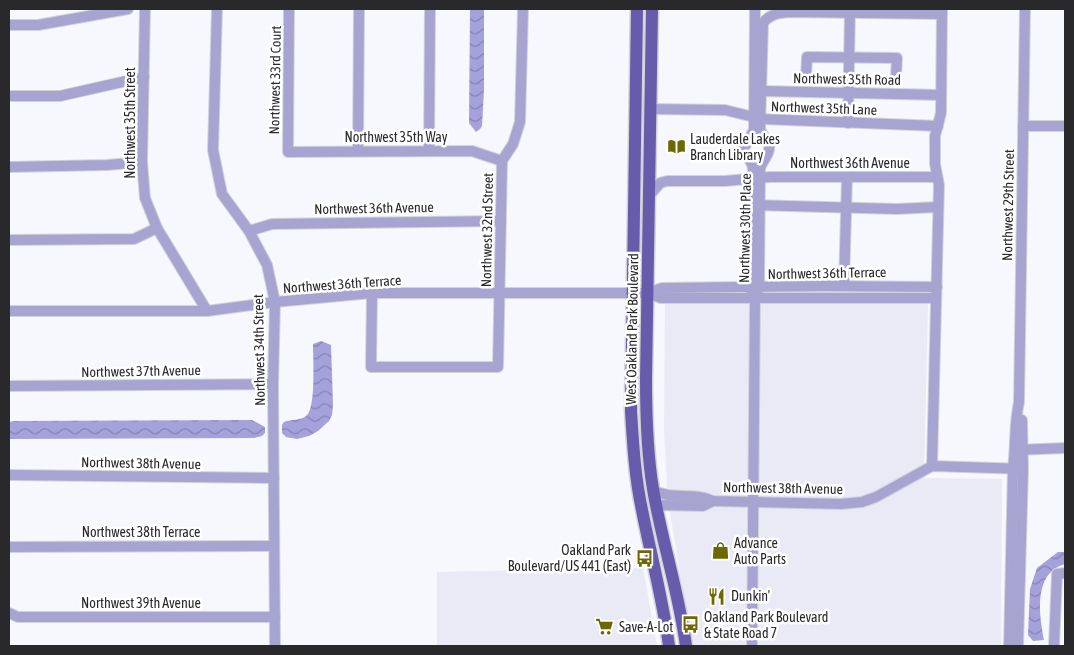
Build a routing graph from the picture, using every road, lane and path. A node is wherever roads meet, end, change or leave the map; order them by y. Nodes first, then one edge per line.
1 (128, 9) edge
2 (144, 9) edge
3 (217, 9) edge
4 (289, 9) edge
5 (359, 9) edge
6 (430, 9) edge
7 (523, 9) edge
8 (637, 9) edge
9 (652, 9) edge
10 (1025, 9) edge
11 (754, 10) edge
12 (786, 10) edge
13 (850, 11) edge
14 (942, 11) edge
15 (763, 23) junction
16 (9, 25) edge
17 (849, 57) junction
18 (806, 76) dead end
19 (896, 76) dead end
20 (144, 77) junction
21 (758, 91) junction
22 (848, 94) junction
23 (941, 95) junction
24 (9, 96) edge
25 (636, 96) junction
26 (636, 109) junction
27 (650, 109) junction
28 (757, 118) junction
29 (848, 123) junction
30 (938, 126) junction
31 (1023, 126) junction
32 (1065, 126) edge
33 (649, 128) junction
34 (358, 151) junction
35 (429, 151) junction
36 (288, 152) joint
37 (502, 161) junction
38 (142, 162) junction
39 (9, 168) edge
40 (847, 176) junction
41 (937, 177) junction
42 (756, 179) junction
43 (649, 196) junction
44 (756, 206) junction
45 (847, 207) junction
46 (938, 207) junction
47 (501, 221) junction
48 (157, 228) junction
49 (248, 232) junction
50 (9, 240) edge
51 (844, 286) junction
52 (937, 287) junction
53 (755, 291) junction
54 (499, 292) junction
55 (372, 293) junction
56 (632, 293) junction
57 (647, 293) junction
58 (936, 298) junction
59 (275, 302) junction
60 (9, 311) edge
61 (207, 311) junction
62 (273, 384) junction
63 (9, 386) edge
64 (1065, 448) edge
65 (1019, 450) junction
66 (932, 466) junction
67 (1018, 469) junction
68 (9, 475) edge
69 (274, 478) junction
70 (639, 489) junction
71 (653, 490) junction
72 (714, 500) junction
73 (753, 502) junction
74 (656, 505) junction
75 (274, 546) junction
76 (9, 547) edge
77 (1065, 573) edge
78 (9, 612) edge
79 (275, 617) junction
80 (275, 646) edge
81 (669, 646) edge
82 (686, 646) edge
83 (752, 646) edge
84 (1009, 646) edge
85 (1018, 646) edge
86 (1054, 646) edge

1 - 16 street
2 - 20 street, Northwest 35th Street
3 - 49 street, Northwest 34th Street
4 - 36 street, Northwest 33rd Court
5 - 34 street
6 - 35 street
7 - 37 street, Northwest 32nd Street
8 - 25 main road, West Oakland Park Boulevard
9 - 27 main road, West Oakland Park Boulevard
10 - 31 street, Northwest 29th Street
11 - 15 street
11 - 21 street, Northwest 30th Place
12 - 13 street
12 - 15 street
13 - 14 street
13 - 17 street
14 - 23 street
15 - 21 street, Northwest 30th Place
17 - 18 street
17 - 19 street
17 - 22 street
20 - 24 street
20 - 38 street, Northwest 35th Street
21 - 22 street, Northwest 35th Road
21 - 28 street, Northwest 30th Place
22 - 23 street, Northwest 35th Road
22 - 29 street
23 - 30 street
25 - 26 main road, West Oakland Park Boulevard
25 - 27 main road
26 - 33 main road
26 - 56 main road, West Oakland Park Boulevard
27 - 28 street, Northwest 35th Lane
27 - 33 main road, West Oakland Park Boulevard
28 - 29 street, Northwest 35th Lane
28 - 42 street, Northwest 30th Place
28 - 42 street, Northwest 30th Place
29 - 30 street, Northwest 35th Lane
30 - 41 street
31 - 32 street
31 - 65 street, Northwest 29th Street
33 - 43 main road, West Oakland Park Boulevard
34 - 35 street, Northwest 35th Way
34 - 36 street, Northwest 35th Way
35 - 37 street, Northwest 35th Way
37 - 47 street, Northwest 32nd Street
38 - 39 street
38 - 48 street, Northwest 35th Street
40 - 41 street, Northwest 36th Avenue
40 - 42 street, Northwest 36th Avenue
40 - 45 street
41 - 46 street
42 - 43 street, Northwest 36th Avenue
42 - 44 street, Northwest 30th Place
43 - 57 main road, West Oakland Park Boulevard
44 - 45 street
44 - 53 street, Northwest 30th Place
45 - 46 street
45 - 51 street
46 - 52 street
47 - 49 street, Northwest 36th Avenue
47 - 54 street, Northwest 32nd Street
48 - 50 street
48 - 61 street, Northwest 35th Street
49 - 59 street, Northwest 34th Street
51 - 52 street, Northwest 36th Terrace
51 - 53 street, Northwest 36th Terrace
52 - 58 street
53 - 57 street, Northwest 36th Terrace
53 - 58 street, Northwest 36th Terrace
53 - 73 street, Northwest 30th Place
54 - 55 street, Northwest 36th Terrace
54 - 55 street, Northwest 32nd Street
54 - 56 street, Northwest 36th Terrace
55 - 59 street, Northwest 36th Terrace
56 - 57 street, Northwest 36th Terrace
56 - 70 main road, West Oakland Park Boulevard
57 - 71 main road, West Oakland Park Boulevard
58 - 66 street
59 - 61 street, Northwest 36th Terrace
59 - 62 street, Northwest 34th Street
60 - 61 street, Northwest 36th Terrace
62 - 63 street, Northwest 37th Avenue
62 - 69 street, Northwest 34th Street
64 - 65 street
65 - 67 street, Northwest 29th Street
66 - 67 street
66 - 73 street, Northwest 38th Avenue
67 - 84 street, Northwest 29th Street
67 - 85 street, Northwest 29th Street
68 - 69 street, Northwest 38th Avenue
69 - 75 street, Northwest 34th Street
70 - 74 main road
70 - 81 main road, West Oakland Park Boulevard
71 - 72 street, Northwest 38th Avenue
71 - 74 main road, West Oakland Park Boulevard
72 - 73 street, Northwest 38th Avenue
72 - 74 street, Northwest 38th Avenue
73 - 83 street, Northwest 30th Place
74 - 82 main road, West Oakland Park Boulevard
75 - 76 street, Northwest 38th Terrace
75 - 79 street, Northwest 34th Street
77 - 86 street
78 - 79 street, Northwest 39th Avenue
79 - 80 street, Northwest 34th Street

